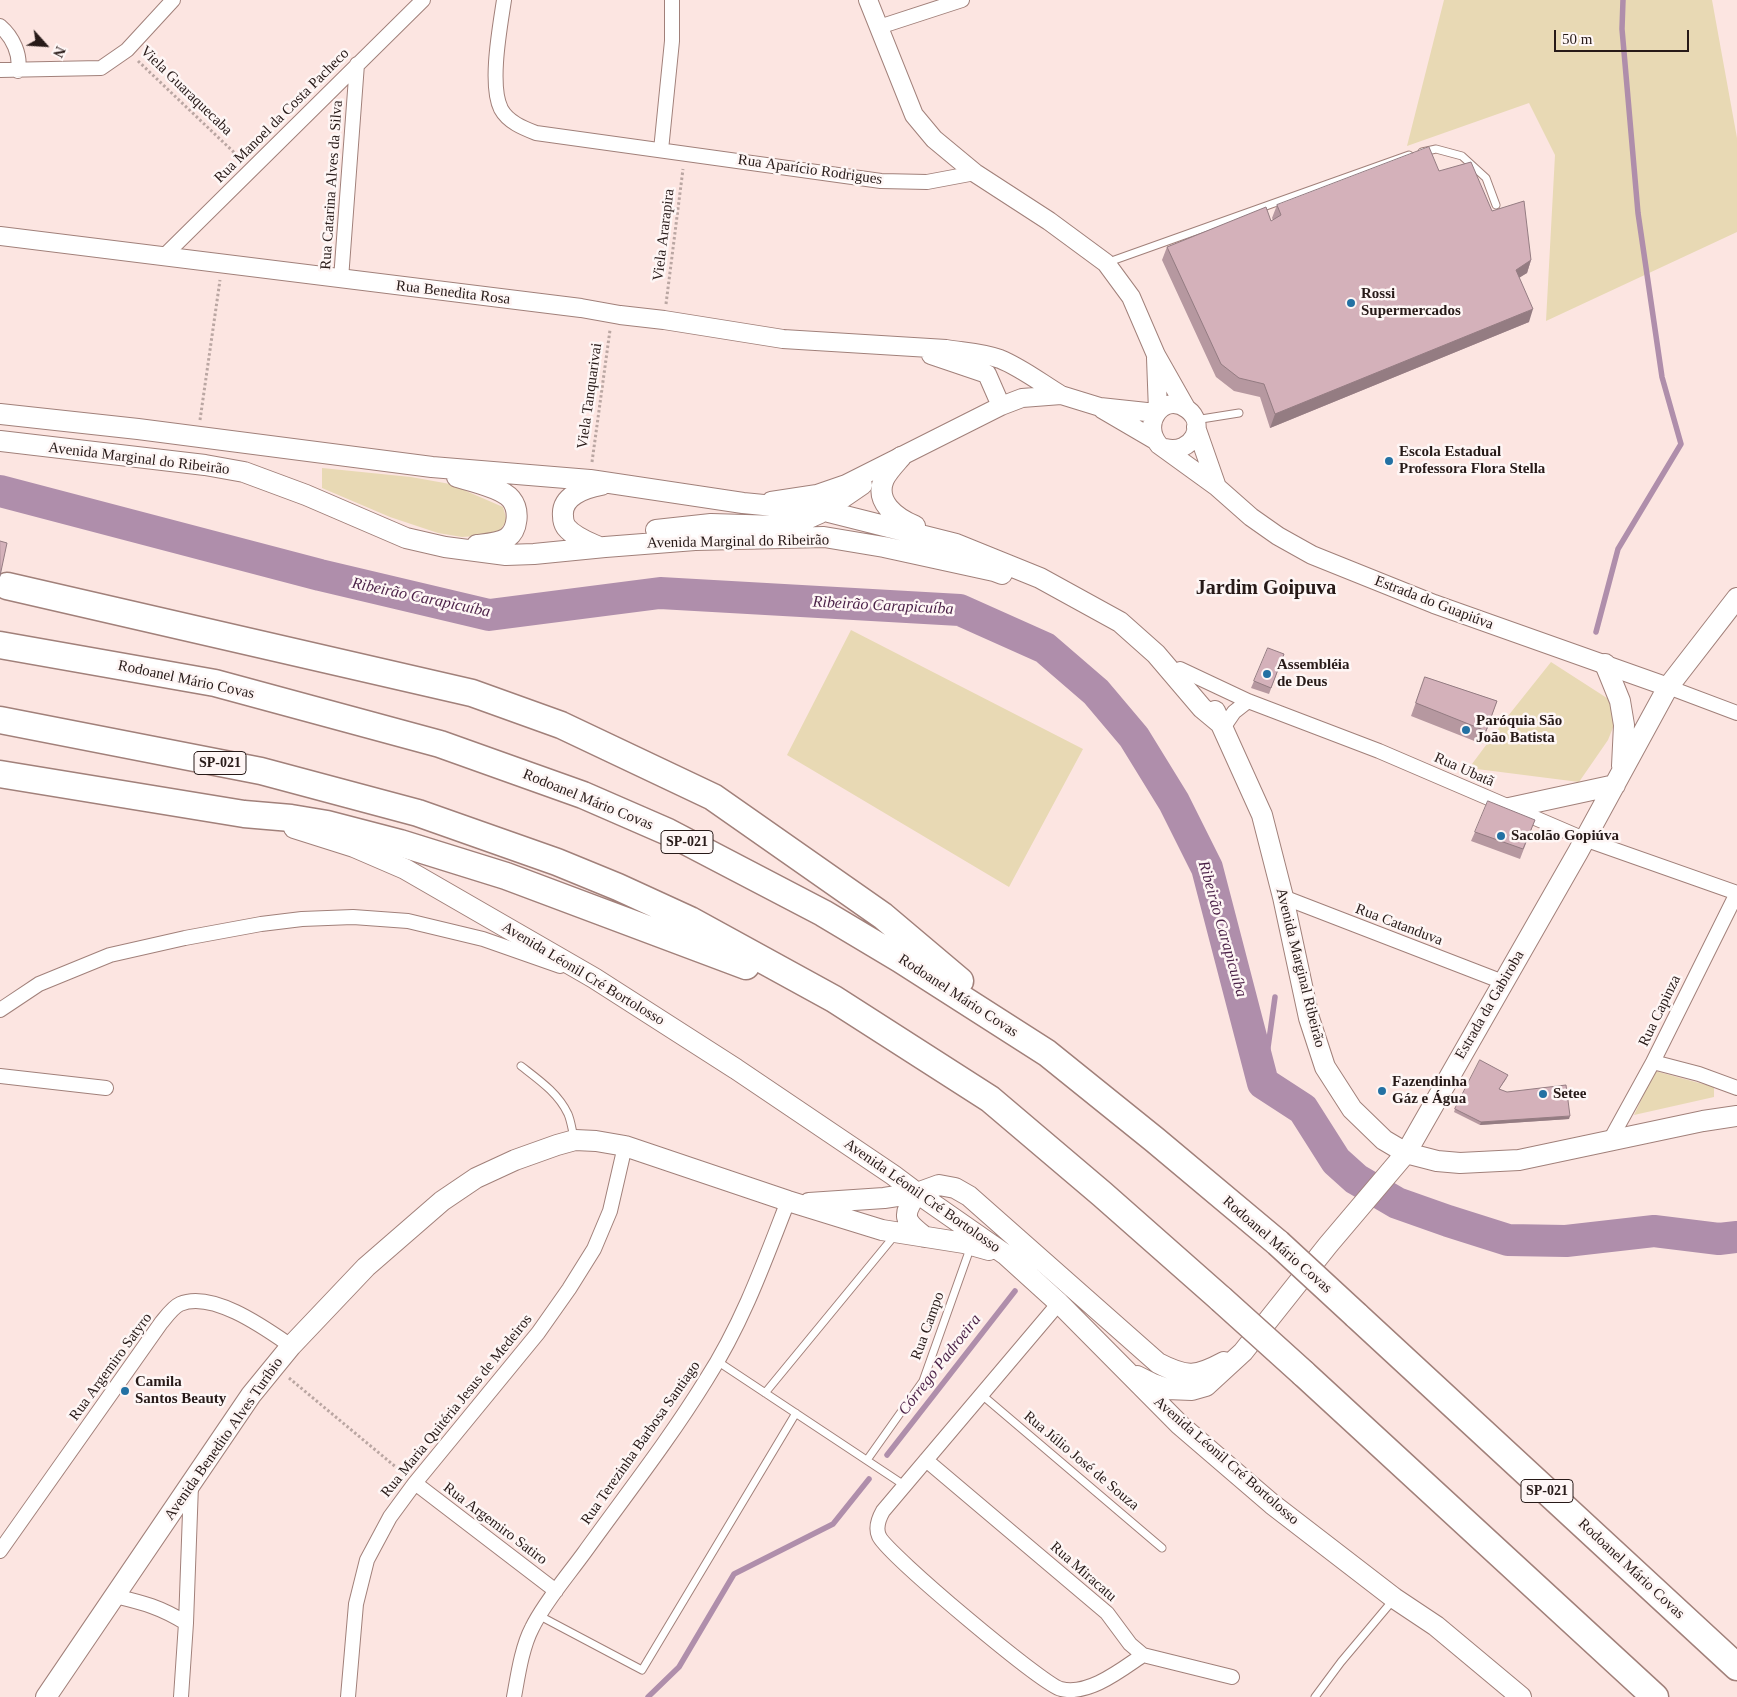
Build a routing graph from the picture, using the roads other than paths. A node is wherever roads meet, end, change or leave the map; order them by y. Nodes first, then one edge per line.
1 (173, 0) edge
2 (423, 0) edge
3 (504, 0) edge
4 (672, 0) edge
5 (868, 0) edge
6 (962, 0) edge
7 (0, 26) edge
8 (879, 27) junction
9 (357, 64) junction
10 (0, 70) edge
11 (18, 71) junction
12 (661, 150) junction
13 (975, 173) junction
14 (1496, 205) dead end
15 (0, 236) edge
16 (164, 256) junction
17 (1106, 263) junction
18 (341, 279) junction
19 (905, 347) junction
20 (1156, 355) junction
21 (1061, 395) junction
22 (1001, 406) junction
23 (1100, 407) junction
24 (1157, 412) junction
25 (1240, 413) dead end
26 (0, 414) edge
27 (1193, 418) junction
28 (0, 441) edge
29 (1160, 444) junction
30 (899, 459) junction
31 (432, 467) junction
32 (613, 484) junction
33 (1217, 487) junction
34 (743, 503) junction
35 (826, 511) junction
36 (956, 544) junction
37 (445, 546) junction
38 (602, 547) junction
39 (8, 586) dead end
40 (1737, 598) edge
41 (1095, 610) junction
42 (0, 645) edge
43 (1156, 654) junction
44 (1605, 664) junction
45 (1180, 670) junction
46 (1668, 687) junction
47 (1248, 701) junction
48 (1737, 713) edge
49 (0, 720) edge
50 (1222, 726) junction
51 (0, 774) edge
52 (1618, 779) junction
53 (1509, 808) junction
54 (244, 814) junction
55 (1584, 839) junction
56 (1737, 893) edge
57 (1283, 897) junction
58 (594, 978) junction
59 (1503, 982) junction
60 (834, 999) junction
61 (0, 1010) edge
62 (1047, 1053) junction
63 (1653, 1062) junction
64 (521, 1066) dead end
65 (0, 1076) edge
66 (106, 1088) dead end
67 (1737, 1088) edge
68 (1737, 1116) edge
69 (575, 1140) junction
70 (1609, 1142) junction
71 (625, 1146) junction
72 (1406, 1154) junction
73 (917, 1193) junction
74 (792, 1202) junction
75 (897, 1233) junction
76 (924, 1237) junction
77 (972, 1245) junction
78 (1006, 1255) junction
79 (1059, 1303) junction
80 (291, 1346) junction
81 (1244, 1352) junction
82 (717, 1361) junction
83 (1122, 1368) junction
84 (765, 1393) junction
85 (982, 1395) junction
86 (796, 1413) junction
87 (867, 1460) junction
88 (926, 1460) junction
89 (415, 1483) junction
90 (191, 1485) junction
91 (904, 1485) junction
92 (1162, 1548) dead end
93 (0, 1551) edge
94 (556, 1592) junction
95 (115, 1596) junction
96 (1394, 1598) junction
97 (540, 1616) junction
98 (186, 1623) junction
99 (1143, 1655) junction
100 (1737, 1666) edge
101 (1232, 1677) dead end
102 (46, 1697) edge
103 (181, 1697) edge
104 (348, 1697) edge
105 (514, 1697) edge
106 (1315, 1697) edge
107 (1521, 1697) edge
108 (1655, 1697) edge

1 - 11 street
2 - 9 street, Rua Manoel da Costa Pacheco
3 - 12 street, Rua Aparício Rodrigues
4 - 12 street
5 - 8 street
6 - 8 street
7 - 11 street
8 - 13 street
9 - 16 street, Rua Manoel da Costa Pacheco
9 - 18 street, Rua Catarina Alves da Silva
10 - 11 street
12 - 13 street, Rua Aparício Rodrigues
13 - 17 street
14 - 17 lane
15 - 16 street, Rua Benedita Rosa
16 - 18 street, Rua Benedita Rosa
17 - 20 street
18 - 19 street, Rua Benedita Rosa
19 - 21 street, Rua Benedita Rosa
19 - 22 street, Rua Benedita Rosa
20 - 24 street
20 - 27 street
21 - 22 street, Rua Benedita Rosa
21 - 23 street, Rua Benedita Rosa
22 - 30 street
23 - 24 street, Rua Benedita Rosa
23 - 29 street, Rua Benedita Rosa
24 - 27 street
24 - 29 street
25 - 27 lane
26 - 31 main road, Avenida Marginal do Ribeirão
27 - 29 street
27 - 33 street, Estrada do Guapiúva
28 - 37 main road, Avenida Marginal do Ribeirão
29 - 33 street, Estrada do Guapiúva
30 - 34 street
30 - 35 street, Avenida Marginal do Ribeirão
30 - 36 main road, Avenida Marginal do Ribeirão
31 - 32 main road, Avenida Marginal do Ribeirão
31 - 37 main road, Avenida Marginal do Ribeirão
32 - 34 main road, Avenida Marginal do Ribeirão
32 - 38 main road, Avenida Marginal do Ribeirão
33 - 44 street, Estrada do Guapiúva
34 - 35 main road, Avenida Marginal do Ribeirão
35 - 36 main road, Avenida Marginal do Ribeirão
35 - 38 main road, Avenida Marginal do Ribeirão
36 - 41 main road, Avenida Marginal do Ribeirão
37 - 38 main road, Avenida Marginal do Ribeirão
38 - 41 main road, Avenida Marginal do Ribeirão
39 - 62 highway
40 - 46 main road, Estrada da Gabiroba
41 - 43 main road
42 - 62 highway, Rodoanel Mário Covas / SP-021
43 - 45 main road, Avenida Marginal Ribeirão
43 - 50 main road
44 - 46 street, Estrada do Guapiúva
44 - 52 main road
45 - 47 street, Rua Ubatã
45 - 50 main road, Avenida Marginal Ribeirão
46 - 48 street
46 - 52 main road, Estrada da Gabiroba
47 - 50 street
47 - 53 street, Rua Ubatã
49 - 60 highway, SP-021
50 - 57 main road, Avenida Marginal Ribeirão
51 - 54 highway
52 - 53 main road
52 - 55 main road, Estrada da Gabiroba
53 - 55 street, Rua Ubatã
54 - 58 main road, Avenida Léonil Cré Bortolosso
54 - 60 highway
55 - 56 street, Rua Ubatã
55 - 59 main road, Estrada da Gabiroba
56 - 63 street, Rua Capinza
57 - 59 street, Rua Catanduva
57 - 72 main road, Avenida Marginal Ribeirão
58 - 61 street
58 - 73 main road, Avenida Léonil Cré Bortolosso
59 - 72 main road, Estrada da Gabiroba
60 - 108 highway, SP-021, bridge
62 - 100 highway, Rodoanel Mário Covas / SP-021, bridge
63 - 67 street
63 - 70 street, Rua Capinza
64 - 69 lane
65 - 66 street
68 - 70 main road, Avenida Marginal Ribeirão
69 - 71 main road, Avenida Benedito Alves Turíbio
69 - 80 main road, Avenida Benedito Alves Turíbio
70 - 72 main road, Avenida Marginal Ribeirão
71 - 74 main road, Avenida Benedito Alves Turíbio
71 - 89 street, Rua Maria Quitéria Jesus de Medeiros
72 - 81 main road, Estrada da Gabiroba
73 - 74 main road, Avenida Benedito Alves Turíbio
73 - 76 main road
73 - 78 main road, Avenida Léonil Cré Bortolosso
73 - 81 main road, Avenida Benedito Alves Turíbio
74 - 75 main road, Avenida Benedito Alves Turíbio
74 - 82 street, Rua Terezinha Barbosa Santiago
75 - 76 main road, Avenida Benedito Alves Turíbio
75 - 84 lane
76 - 77 main road, Avenida Benedito Alves Turíbio
77 - 78 main road, Avenida Benedito Alves Turíbio
77 - 87 lane, Rua Campo
78 - 79 main road, Avenida Léonil Cré Bortolosso
79 - 83 main road, Avenida Léonil Cré Bortolosso
79 - 85 street
80 - 90 main road, Avenida Benedito Alves Turíbio
80 - 93 street, Rua Argemiro Satyro
81 - 83 main road, Estrada da Gabiroba
82 - 84 lane
82 - 94 street, Rua Terezinha Barbosa Santiago
83 - 96 main road, Avenida Léonil Cré Bortolosso
84 - 86 lane
85 - 88 street
85 - 92 lane, Rua Júlio José de Souza
86 - 87 lane
86 - 97 lane
87 - 91 lane
88 - 91 street
88 - 99 street, Rua Miracatu
89 - 94 street, Rua Argemiro Satiro
89 - 104 street, Rua Maria Quitéria Jesus de Medeiros
90 - 95 main road, Avenida Benedito Alves Turíbio
90 - 98 street
91 - 99 street
94 - 97 street, Rua Terezinha Barbosa Santiago
95 - 98 street
95 - 102 main road, Avenida Benedito Alves Turíbio
96 - 106 lane
96 - 107 main road, Avenida Léonil Cré Bortolosso
97 - 105 street, Rua Terezinha Barbosa Santiago
98 - 103 street
99 - 101 street

